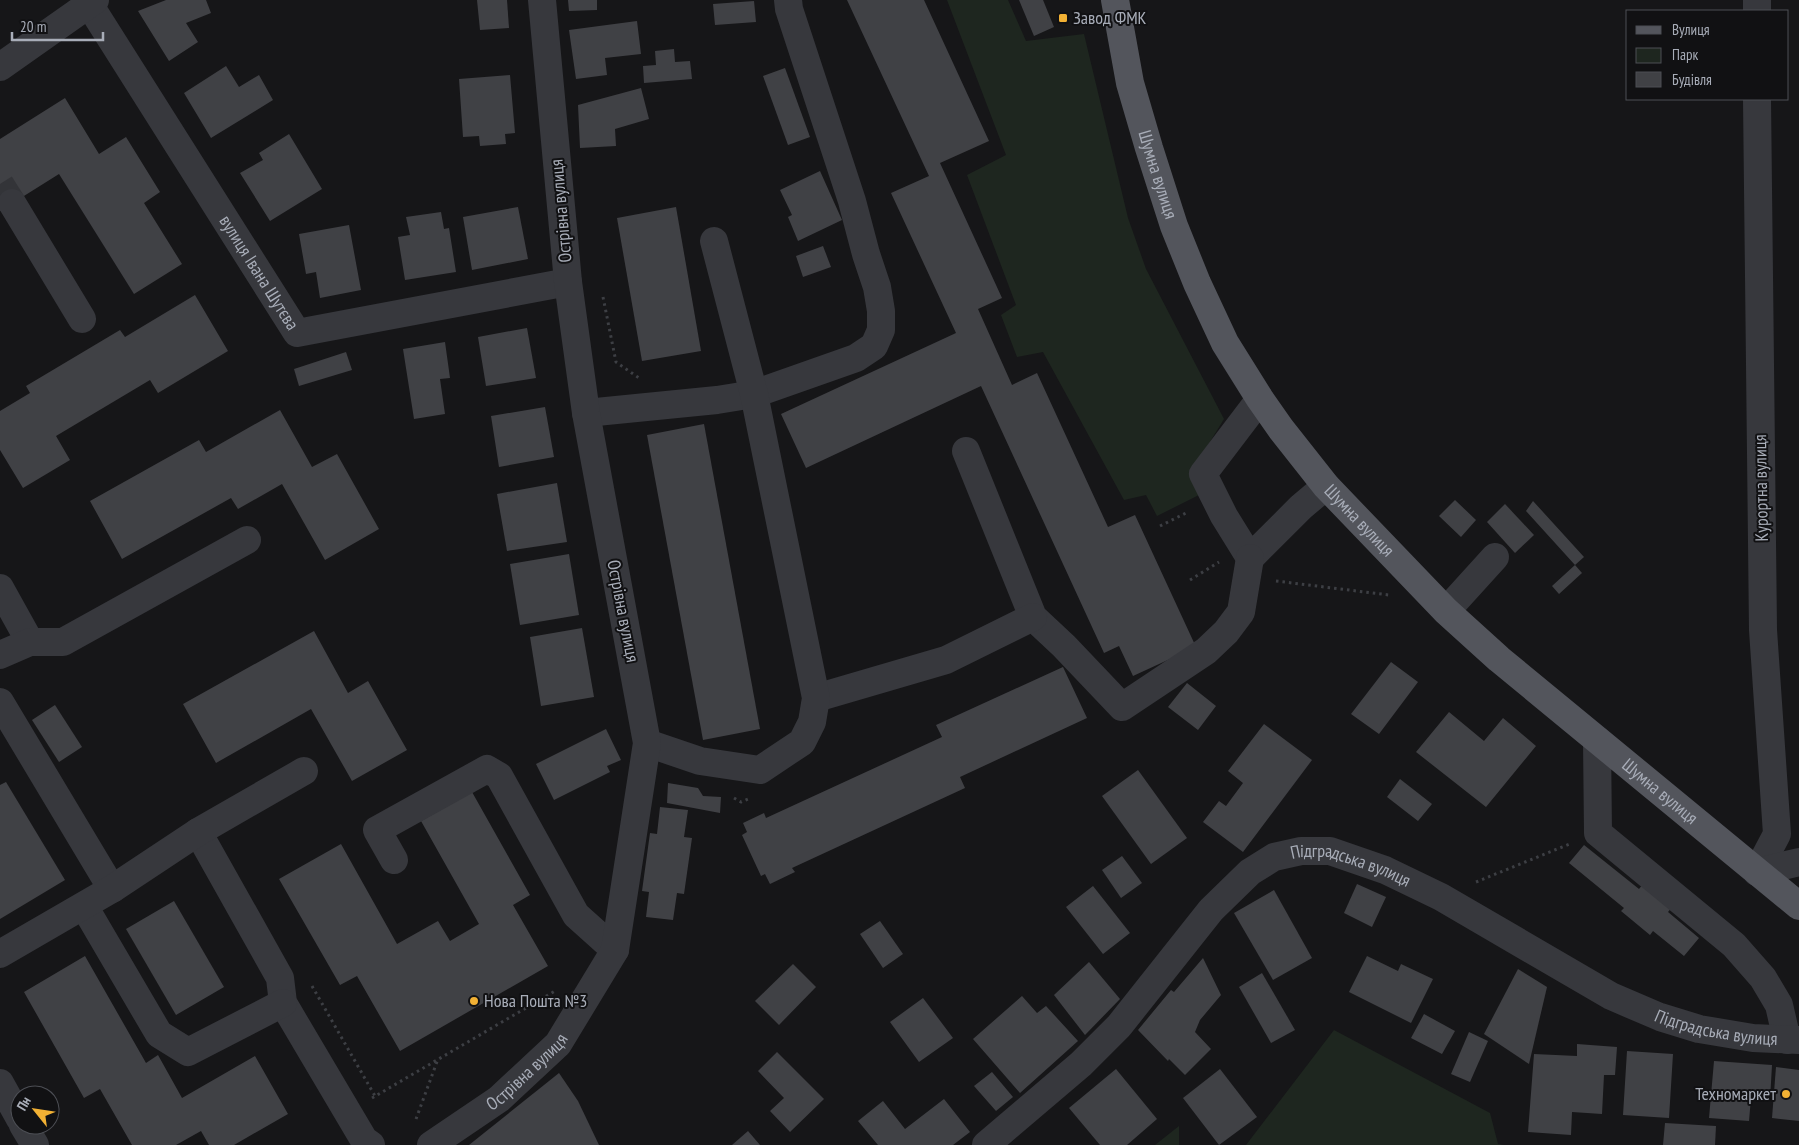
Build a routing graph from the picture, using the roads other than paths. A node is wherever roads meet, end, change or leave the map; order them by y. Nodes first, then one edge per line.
1 (542, 0) edge
2 (788, 0) edge
3 (1115, 0) edge
4 (92, 2) edge
5 (0, 67) edge
6 (1756, 100) edge
7 (12, 203) tunnel mouth
8 (714, 241) dead end
9 (568, 282) junction
10 (82, 319) dead end
11 (754, 394) junction
12 (1260, 399) junction
13 (586, 413) junction
14 (966, 451) dead end
15 (1326, 486) junction
16 (247, 540) dead end
17 (1494, 557) dead end
18 (1248, 568) junction
19 (0, 588) edge
20 (1446, 612) junction
21 (1033, 617) junction
22 (30, 642) junction
23 (0, 655) edge
24 (816, 698) junction
25 (0, 702) edge
26 (1597, 740) junction
27 (647, 743) junction
28 (304, 772) dead end
29 (198, 832) junction
30 (394, 860) dead end
31 (1799, 862) edge
32 (1756, 872) junction
33 (112, 890) junction
34 (84, 906) junction
35 (1799, 906) edge
36 (615, 950) junction
37 (0, 954) edge
38 (283, 1003) junction
39 (1793, 1040) edge
40 (0, 1083) edge
41 (10, 1101) edge
42 (371, 1145) edge
43 (431, 1145) edge
44 (986, 1145) edge

1 - 9 street, Острівна вулиця
2 - 11 street
3 - 12 main road, Шумна вулиця
4 - 5 street
4 - 9 street, вулиця Івана Шутєва
6 - 32 street, Курортна вулиця
7 - 10 street
8 - 11 street
9 - 13 street, Острівна вулиця
11 - 13 street
11 - 24 street
12 - 15 main road, Шумна вулиця
12 - 18 street
13 - 27 street, Острівна вулиця
14 - 21 street
15 - 18 street
15 - 20 main road, Шумна вулиця
16 - 22 street
17 - 20 street
18 - 21 street
19 - 22 street
20 - 26 main road, Шумна вулиця
21 - 24 street
22 - 23 street
24 - 27 street
25 - 33 street
26 - 32 main road, Шумна вулиця
26 - 39 street
27 - 36 street, Острівна вулиця
28 - 29 street
29 - 33 street
29 - 38 street
30 - 36 street
31 - 32 street
32 - 35 main road, Шумна вулиця
33 - 34 street
34 - 37 street
34 - 38 street
36 - 43 street, Острівна вулиця
38 - 42 street
39 - 44 street, Підградська вулиця
40 - 41 street

